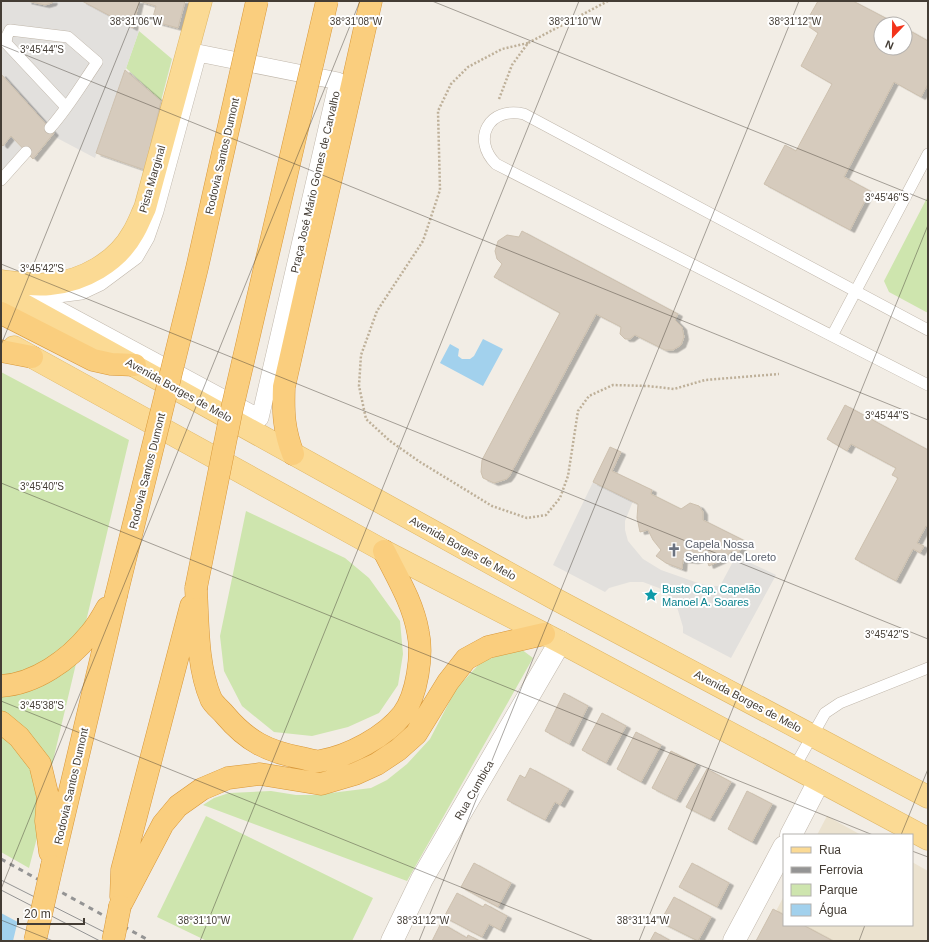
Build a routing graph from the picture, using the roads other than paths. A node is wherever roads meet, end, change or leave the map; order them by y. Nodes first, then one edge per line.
1 (200, 1) edge
2 (257, 1) edge
3 (326, 1) edge
4 (371, 1) edge
5 (66, 107) junction
6 (50, 128) dead end
7 (26, 152) dead end
8 (928, 154) edge
9 (1, 180) edge
10 (1, 281) edge
11 (856, 290) junction
12 (1, 292) edge
13 (35, 297) joint
14 (1, 313) edge
15 (928, 330) edge
16 (833, 334) junction
17 (1, 340) edge
18 (1, 344) edge
19 (1, 351) edge
20 (32, 357) junction
21 (135, 365) junction
22 (928, 384) edge
23 (293, 454) junction
24 (384, 551) junction
25 (196, 588) junction
26 (116, 596) junction
27 (552, 638) junction
28 (928, 668) edge
29 (1, 686) edge
30 (1, 722) edge
31 (812, 735) junction
32 (794, 768) junction
33 (819, 781) junction
34 (928, 797) edge
35 (792, 834) edge
36 (928, 839) edge
37 (783, 850) edge
38 (52, 866) junction
39 (120, 906) junction
40 (35, 941) edge
41 (112, 941) edge
42 (392, 941) edge
43 (734, 941) edge

1 - 10 main road, Pista Marginal
2 - 26 highway, Rodovia Santos Dumont, bridge
3 - 25 highway, bridge
4 - 23 highway
5 - 5 lane
5 - 6 lane
7 - 9 lane
8 - 11 lane
11 - 15 lane
11 - 16 lane
11 - 16 lane
12 - 21 main road, Avenida Borges de Melo
13 - 13 street, Praça José Mário Gomes de Carvalho
14 - 21 highway
16 - 22 lane
17 - 20 main road
18 - 20 main road
19 - 20 highway
20 - 24 main road
21 - 23 main road, Avenida Borges de Melo
23 - 31 main road, Avenida Borges de Melo
24 - 25 highway
24 - 27 main road
25 - 39 highway
26 - 29 highway
26 - 38 highway, Rodovia Santos Dumont
27 - 32 main road
27 - 39 highway
27 - 42 street, Rua Cumbica
28 - 31 lane
30 - 38 highway
31 - 32 lane
31 - 34 main road, Avenida Borges de Melo
32 - 33 main road
33 - 35 street
33 - 36 main road
37 - 43 street
38 - 40 highway, Rodovia Santos Dumont, bridge
39 - 41 highway, bridge

